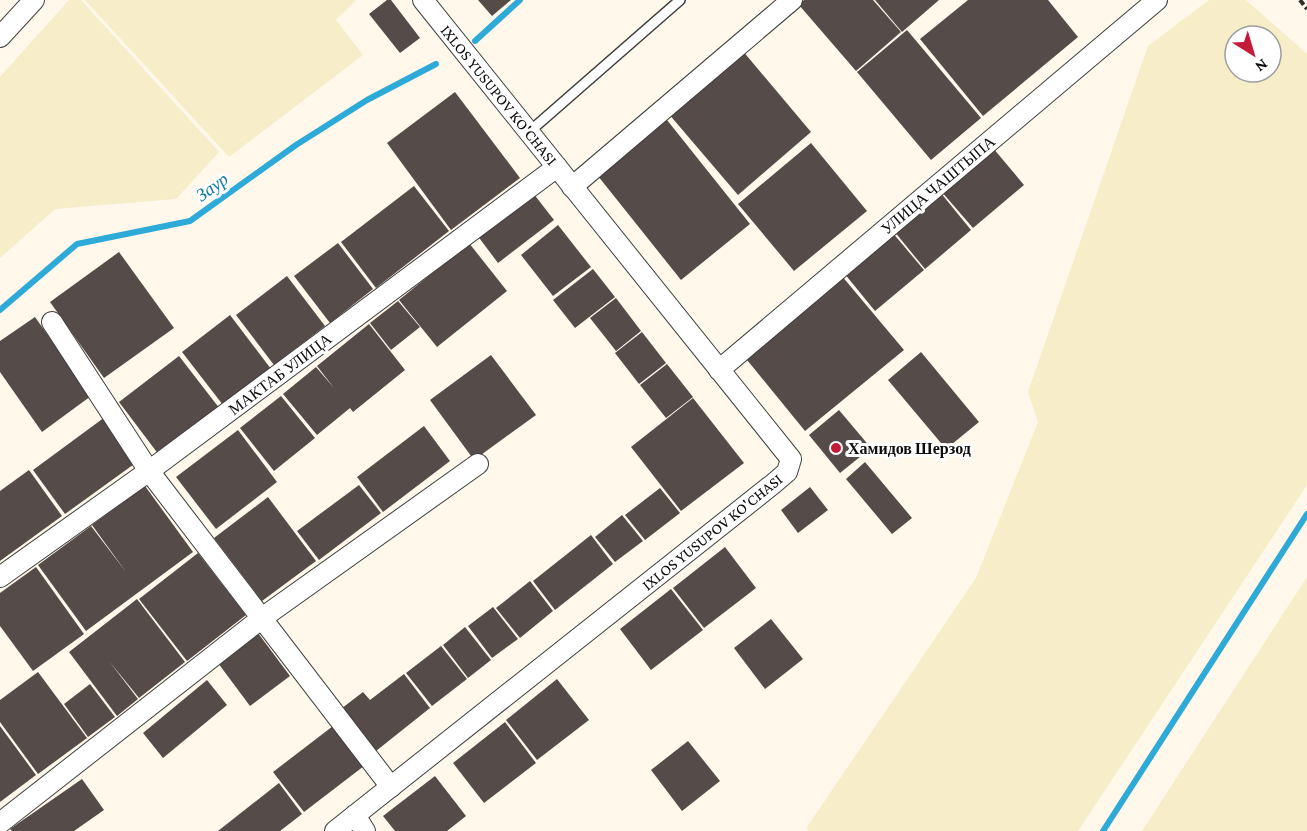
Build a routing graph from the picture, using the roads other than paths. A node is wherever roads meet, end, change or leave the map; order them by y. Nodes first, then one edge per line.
1 (34, 0) edge
2 (423, 0) edge
3 (680, 0) edge
4 (792, 0) edge
5 (1157, 0) edge
6 (0, 37) edge
7 (529, 132) junction
8 (556, 167) junction
9 (572, 187) junction
10 (52, 322) dead end
11 (719, 370) junction
12 (478, 464) dead end
13 (149, 471) junction
14 (0, 577) edge
15 (262, 618) junction
16 (391, 787) junction
17 (0, 823) edge
18 (360, 823) edge
19 (335, 831) edge

1 - 6 street
2 - 7 street, IXLOS YUSUPOV KO'CHASI
3 - 7 lane
4 - 9 street
5 - 11 street, УЛИЦА ЧАШТЫПА
7 - 8 street, IXLOS YUSUPOV KO'CHASI
8 - 9 street, IXLOS YUSUPOV KO'CHASI
8 - 13 street, МАКТАБ УЛИЦА
9 - 11 street, IXLOS YUSUPOV KO'CHASI
10 - 13 street
11 - 16 street, IXLOS YUSUPOV KO'CHASI
12 - 15 street
13 - 14 street, МАКТАБ УЛИЦА
13 - 15 street
15 - 16 street
15 - 17 street
16 - 18 street, IXLOS YUSUPOV KO'CHASI
18 - 19 street, IXLOS YUSUPOV KO'CHASI

